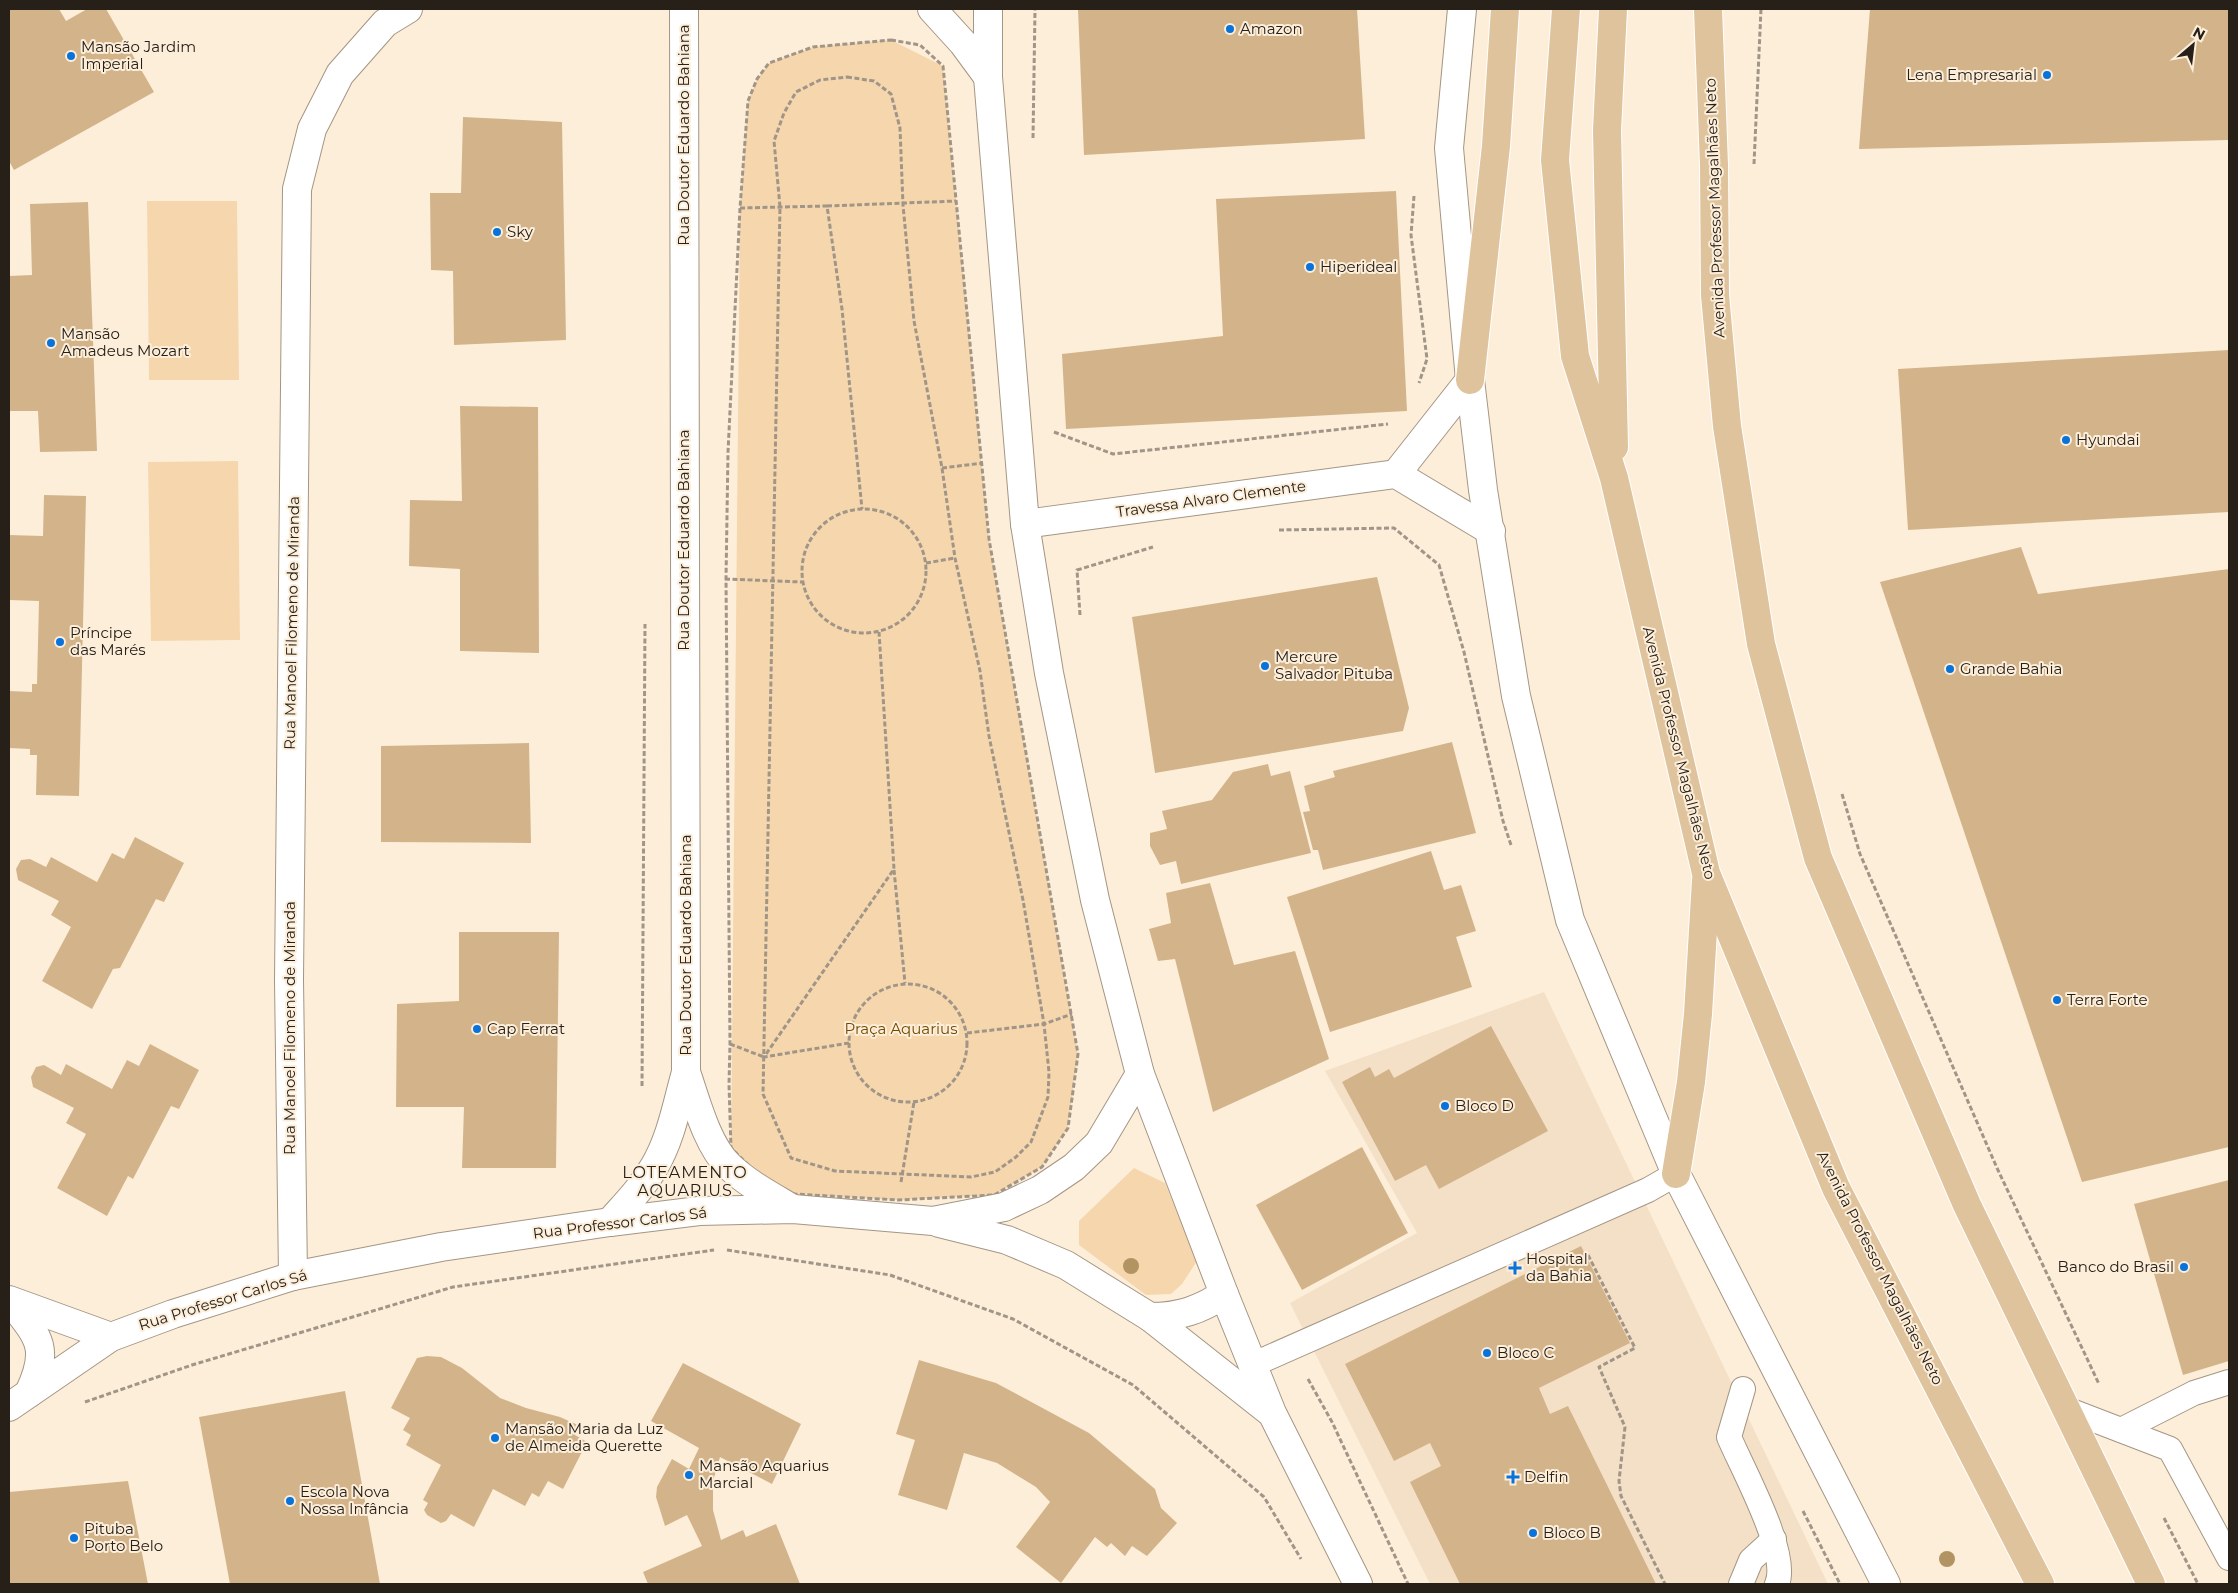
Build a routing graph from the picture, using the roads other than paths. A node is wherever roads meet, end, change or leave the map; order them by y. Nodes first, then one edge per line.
1 (408, 9) edge
2 (684, 9) edge
3 (932, 9) edge
4 (988, 9) edge
5 (1462, 9) edge
6 (1505, 9) edge
7 (1566, 9) edge
8 (1613, 9) edge
9 (1708, 9) edge
10 (988, 77) junction
11 (1470, 380) junction
12 (1396, 474) junction
13 (1614, 478) junction
14 (1025, 524) junction
15 (1490, 531) junction
16 (1706, 873) junction
17 (686, 1072) junction
18 (1140, 1074) junction
19 (1676, 1174) junction
20 (793, 1209) junction
21 (933, 1221) junction
22 (610, 1222) junction
23 (293, 1276) junction
24 (1224, 1294) junction
25 (10, 1301) edge
26 (1150, 1317) junction
27 (111, 1337) junction
28 (1252, 1365) junction
29 (2229, 1382) edge
30 (1743, 1389) dead end
31 (19, 1400) edge
32 (2066, 1409) junction
33 (1272, 1413) junction
34 (2121, 1430) junction
35 (1774, 1539) junction
36 (2229, 1558) edge
37 (1358, 1584) edge
38 (1740, 1584) edge
39 (1777, 1584) edge
40 (1886, 1584) edge
41 (2040, 1584) edge
42 (2151, 1584) edge

1 - 23 street, Rua Manoel Filomeno de Miranda
2 - 17 street, Rua Doutor Eduardo Bahiana
3 - 10 street
4 - 10 street
5 - 11 street
6 - 11 main road
7 - 13 main road, Avenida Professor Magalhães Neto
8 - 13 main road
9 - 32 main road, Avenida Professor Magalhães Neto
10 - 14 street
11 - 12 street
11 - 15 street
12 - 14 street, Travessa Alvaro Clemente
12 - 15 street
13 - 16 main road, Avenida Professor Magalhães Neto
14 - 18 street
15 - 19 street
16 - 19 main road
16 - 41 main road, Avenida Professor Magalhães Neto
17 - 20 street, Rua Doutor Eduardo Bahiana
17 - 22 street, Rua Doutor Eduardo Bahiana
18 - 21 street, Rua Professor Carlos Sá
18 - 24 street
19 - 28 lane
19 - 40 street
20 - 21 street, Rua Professor Carlos Sá
20 - 22 street, Rua Professor Carlos Sá
21 - 26 street
22 - 23 street, Rua Professor Carlos Sá
23 - 27 street, Rua Professor Carlos Sá
24 - 26 street
24 - 28 street
25 - 27 street
25 - 31 street
26 - 33 street
27 - 31 street, Rua Professor Carlos Sá
28 - 33 street
29 - 34 lane
30 - 35 lane
32 - 34 lane
32 - 42 main road, Avenida Professor Magalhães Neto
33 - 37 street
34 - 36 lane
35 - 38 lane
35 - 39 lane

